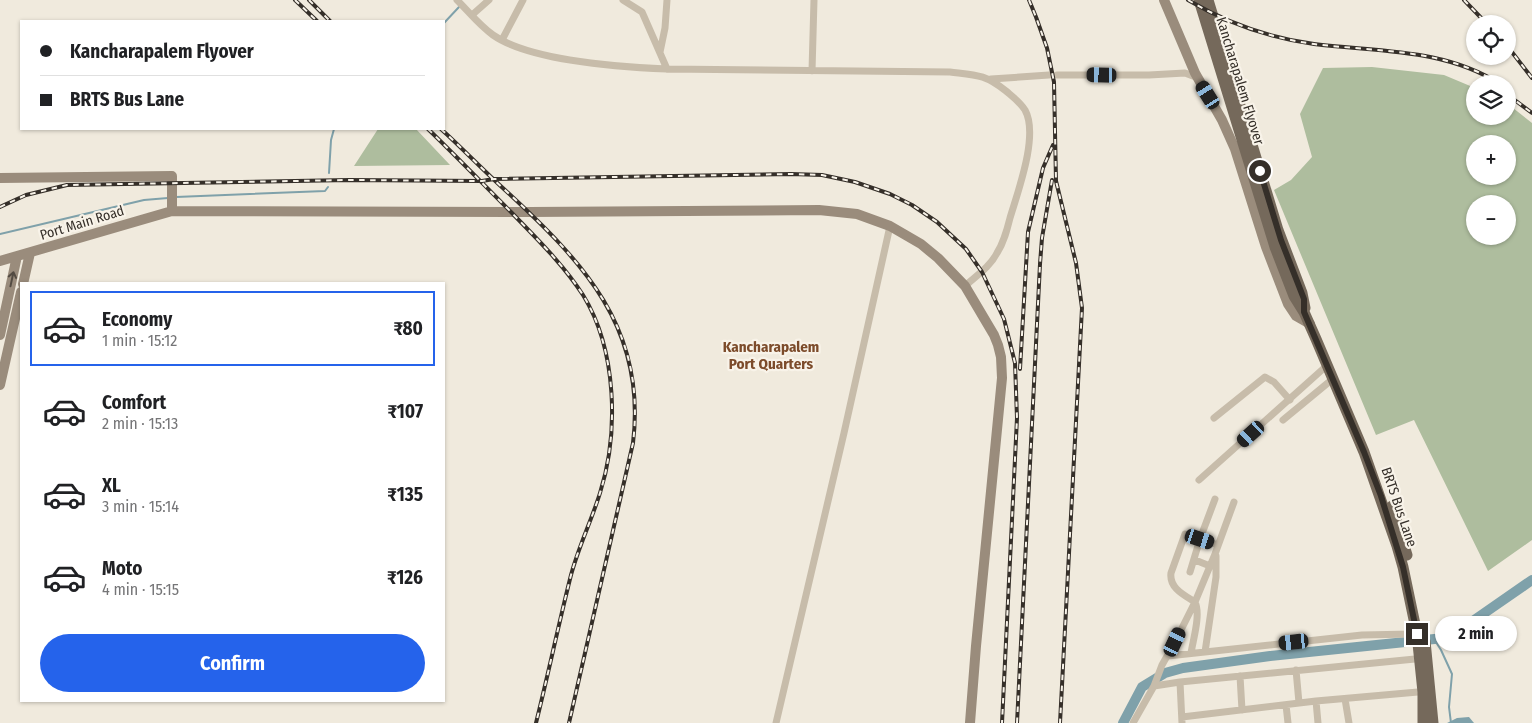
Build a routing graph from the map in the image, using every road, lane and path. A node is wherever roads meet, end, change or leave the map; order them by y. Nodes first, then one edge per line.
1 (457, 0) edge
2 (489, 0) edge
3 (523, 0) edge
4 (623, 0) edge
5 (667, 0) edge
6 (814, 0) edge
7 (1164, 0) edge
8 (1199, 0) edge
9 (1208, 0) edge
10 (470, 13) junction
11 (502, 40) junction
12 (660, 52) junction
13 (1192, 65) junction
14 (667, 69) junction
15 (812, 71) junction
16 (1185, 73) junction
17 (1198, 78) junction
18 (990, 79) junction
19 (0, 178) edge
20 (171, 202) junction
21 (890, 226) junction
22 (30, 253) junction
23 (17, 256) junction
24 (0, 261) edge
25 (23, 282) edge
26 (965, 286) junction
27 (1298, 295) junction
28 (20, 297) edge
29 (8, 298) junction
30 (1304, 312) joint
31 (1310, 324) junction
32 (0, 335) edge
33 (1316, 338) junction
34 (1324, 369) junction
35 (1329, 382) junction
36 (0, 386) edge
37 (1292, 397) junction
38 (1302, 404) junction
39 (1214, 418) dead end
40 (1283, 420) dead end
41 (1199, 480) dead end
42 (1215, 500) dead end
43 (1234, 502) dead end
44 (1200, 539) junction
45 (1218, 545) junction
46 (1215, 554) junction
47 (1195, 560) junction
48 (1210, 566) junction
49 (1190, 572) dead end
50 (1195, 602) junction
51 (1418, 640) junction
52 (1206, 652) junction
53 (1191, 654) junction
54 (1168, 656) junction
55 (1415, 659) junction
56 (1296, 670) junction
57 (1240, 676) junction
58 (1180, 682) junction
59 (1155, 684) junction
60 (1418, 692) junction
61 (1345, 699) junction
62 (1316, 701) junction
63 (1299, 703) junction
64 (1286, 705) junction
65 (1242, 710) junction
66 (1182, 720) edge
67 (776, 723) edge
68 (970, 723) edge
69 (1132, 723) edge
70 (1288, 723) edge
71 (1318, 723) edge
72 (1349, 723) edge
73 (1421, 723) edge
74 (1433, 723) edge

1 - 10 street
2 - 10 street
3 - 11 street
4 - 12 street
5 - 12 street
6 - 15 street
7 - 13 street
8 - 27 main road, Kancharapalem Flyover
9 - 27 main road, Kancharapalem Flyover
10 - 11 street
11 - 14 street
12 - 14 street
13 - 16 street
13 - 17 street
14 - 15 street
15 - 18 street
16 - 17 street
16 - 18 street
17 - 31 street
18 - 26 street
19 - 20 street
20 - 21 street, Port Main Road
20 - 22 street, Port Main Road
21 - 26 street, Port Main Road
21 - 67 street
22 - 23 street, Port Main Road
22 - 25 street
23 - 24 street, Port Main Road
29 -> 23 street
26 - 68 street, Port Main Road
27 - 30 main road, Kancharapalem Flyover
28 - 29 street
28 - 36 street
29 - 32 street
30 - 31 main road, BRTS Bus Lane
31 - 33 main road, BRTS Bus Lane
33 - 34 main road
33 - 51 main road, BRTS Bus Lane
34 - 35 main road
34 - 37 street
35 - 38 street
35 - 51 main road
37 - 38 street
37 - 39 street
37 - 41 street
38 - 40 street
42 - 44 street
43 - 45 street
44 - 45 street
44 - 47 street
44 - 50 street
45 - 46 street
46 - 48 street
46 - 52 street
47 - 48 street
47 - 49 street
48 - 50 street
50 - 53 street
50 - 54 street
51 - 52 street
51 - 55 main road
51 - 73 main road, BRTS Bus Lane
51 - 74 main road
52 - 53 street
53 - 54 street
54 - 59 street
55 - 56 street
55 - 60 main road
56 - 57 street
56 - 63 street
57 - 58 street
57 - 65 street
58 - 59 street
58 - 66 street
59 - 69 street
60 - 61 street
60 - 73 main road
61 - 62 street
61 - 72 street
62 - 63 street
62 - 71 street
63 - 64 street
64 - 65 street
64 - 70 street
65 - 66 street

